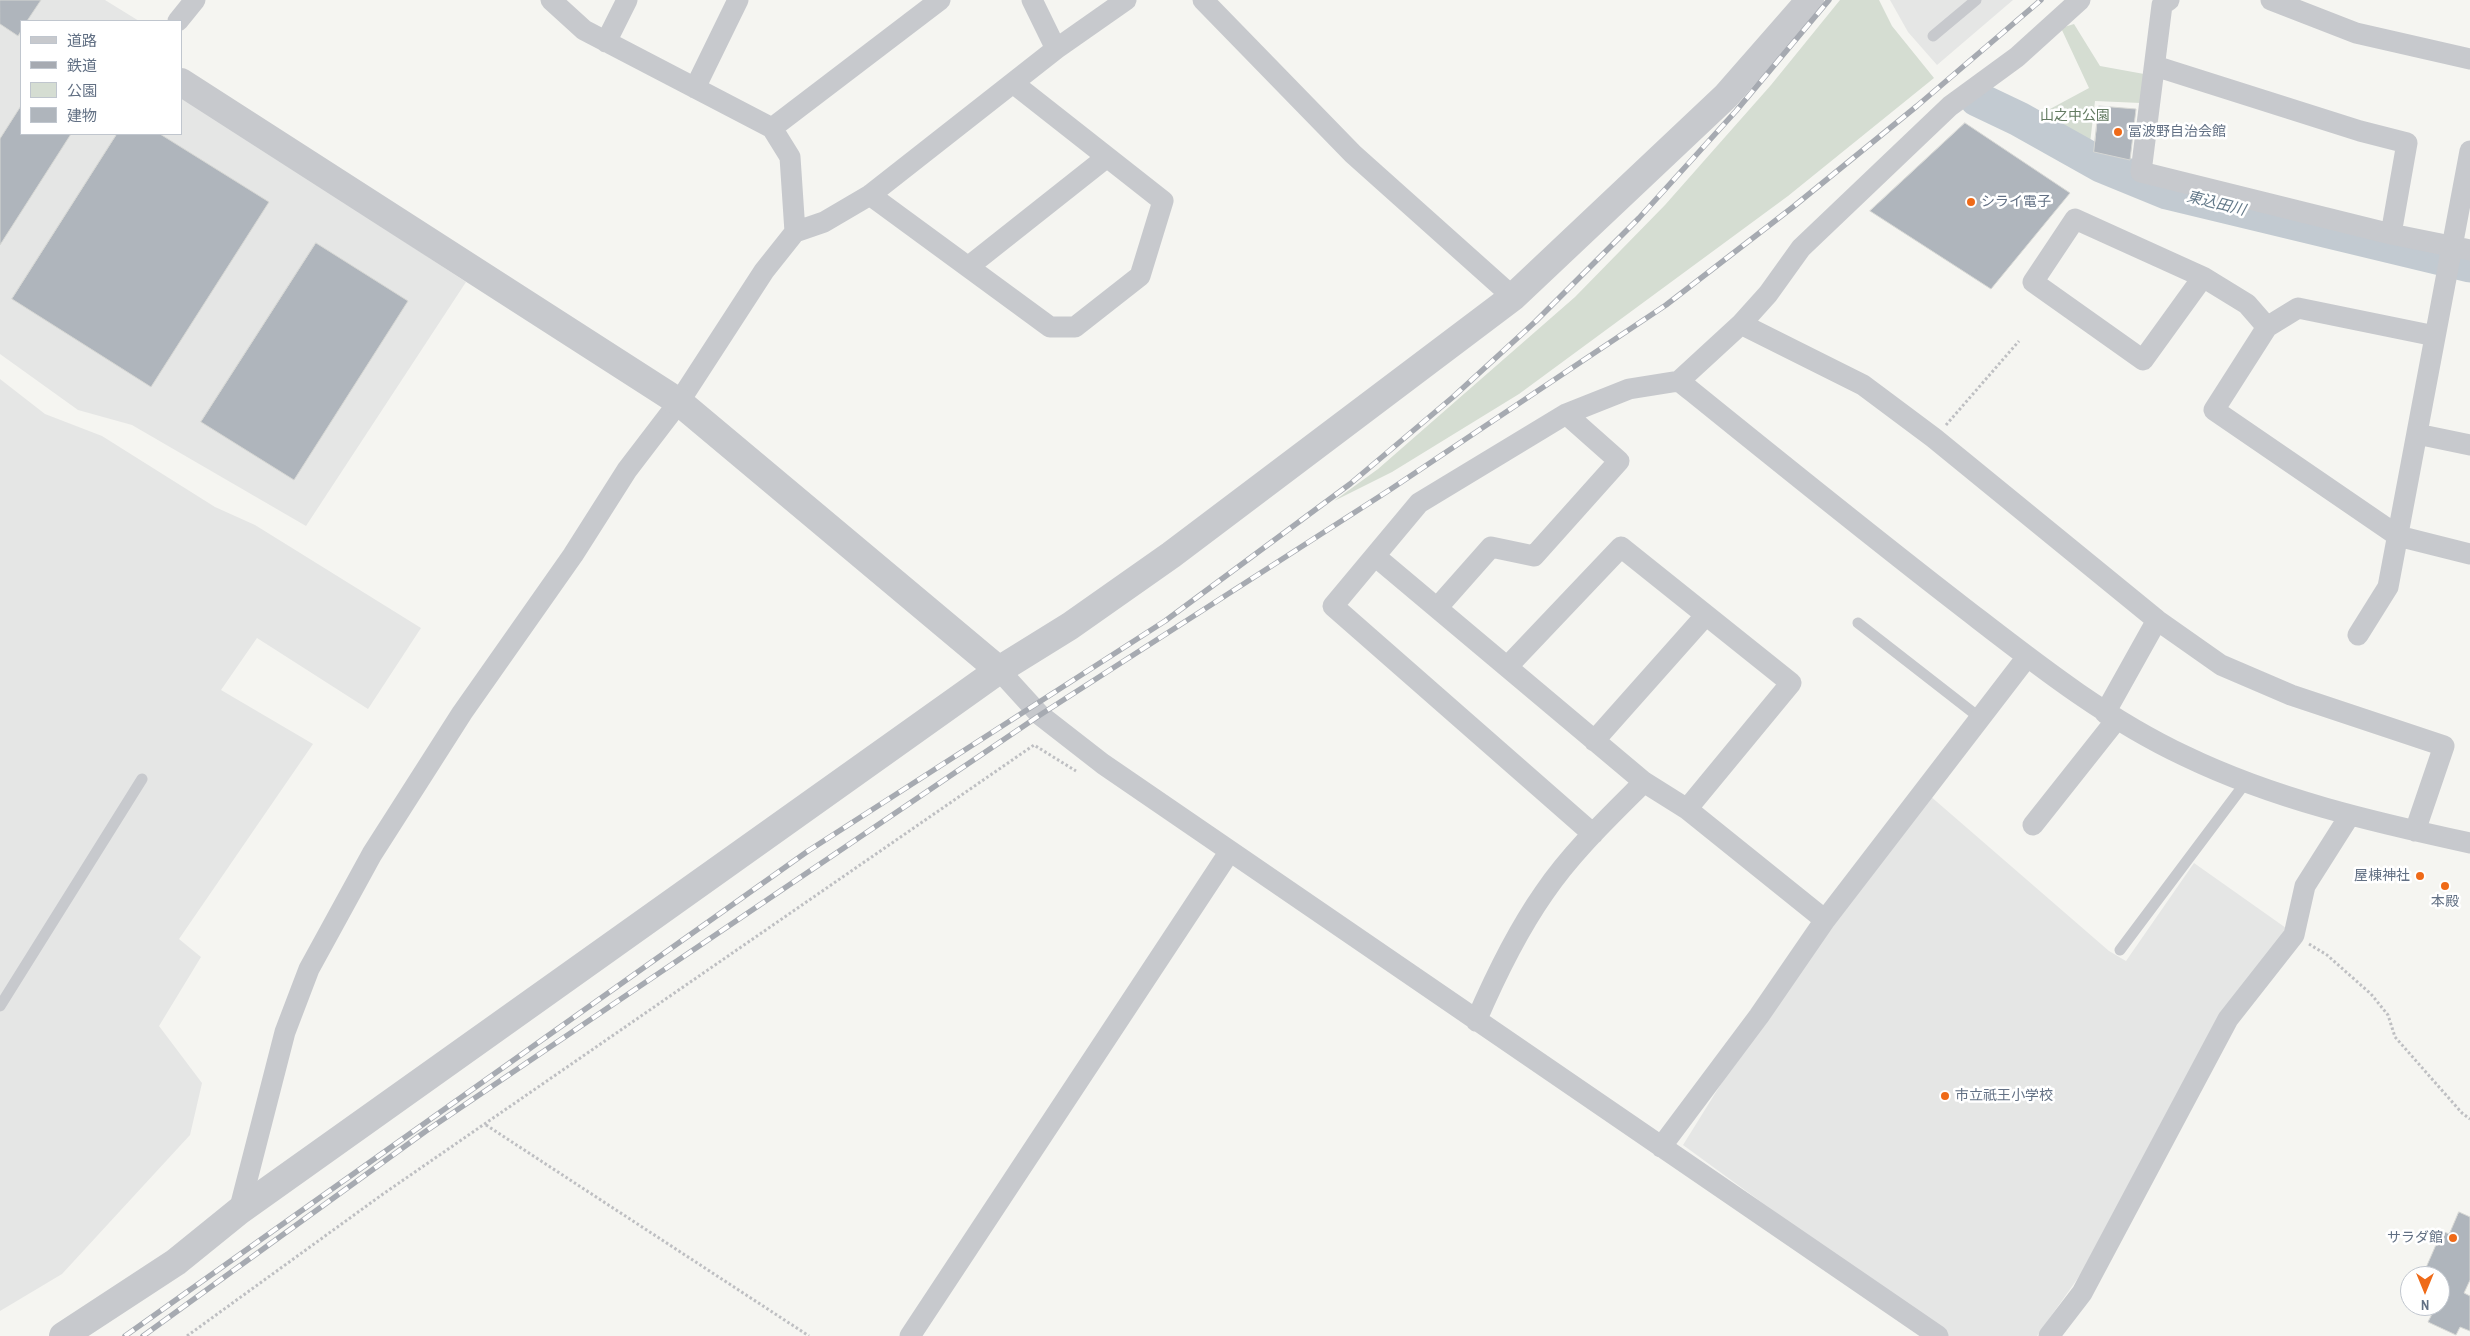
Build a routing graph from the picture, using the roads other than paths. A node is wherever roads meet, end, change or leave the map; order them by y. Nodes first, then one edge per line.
1 (195, 0) edge
2 (551, 0) edge
3 (627, 0) edge
4 (738, 0) edge
5 (940, 0) edge
6 (1032, 0) edge
7 (1126, 0) edge
8 (1203, 0) edge
9 (1810, 0) edge
10 (1976, 0) edge
11 (2080, 0) edge
12 (2169, 0) edge
13 (2271, 0) edge
14 (179, 20) edge
15 (1933, 36) dead end
16 (606, 42) junction
17 (1056, 49) junction
18 (2470, 59) edge
19 (2155, 66) junction
20 (1014, 82) junction
21 (182, 83) edge
22 (696, 88) junction
23 (772, 128) junction
24 (1107, 157) junction
25 (2469, 159) edge
26 (870, 195) junction
27 (795, 232) junction
28 (2390, 234) junction
29 (2457, 250) edge
30 (968, 266) junction
31 (2203, 277) junction
32 (1513, 297) junction
33 (1741, 324) junction
34 (2267, 327) junction
35 (2435, 336) junction
36 (1679, 381) junction
37 (679, 402) junction
38 (1566, 414) junction
39 (2417, 434) junction
40 (2470, 445) edge
41 (2398, 536) junction
42 (2470, 554) edge
43 (1375, 556) junction
44 (1437, 608) junction
45 (1706, 615) junction
46 (2157, 620) junction
47 (1858, 623) dead end
48 (2358, 635) dead end
49 (2027, 657) junction
50 (1507, 667) junction
51 (999, 670) junction
52 (2111, 716) junction
53 (1980, 718) junction
54 (1594, 740) junction
55 (142, 779) dead end
56 (1644, 782) junction
57 (2246, 782) junction
58 (1688, 810) junction
59 (2350, 815) junction
60 (2033, 825) dead end
61 (2415, 831) junction
62 (1593, 834) junction
63 (2470, 843) edge
64 (1230, 851) junction
65 (1825, 920) junction
66 (2120, 950) dead end
67 (0, 1006) edge
68 (1476, 1021) junction
69 (1661, 1147) junction
70 (239, 1211) junction
71 (63, 1336) edge
72 (910, 1336) edge
73 (1938, 1336) edge
74 (2049, 1336) edge

1 - 14 street
2 - 16 street
3 - 16 street
4 - 22 street
5 - 23 street
6 - 17 street
7 - 17 street
8 - 32 street
9 - 32 street
10 - 15 lane
11 - 33 street
12 - 19 street
13 - 18 street
16 - 22 street
17 - 20 street
19 - 28 street
19 - 28 street
20 - 24 street
20 - 26 street
21 - 37 street
22 - 23 street
23 - 27 street
24 - 30 street
24 - 30 street
25 - 29 street
26 - 27 street
26 - 30 street
27 - 37 street
28 - 29 street
29 - 35 street
31 - 31 street
31 - 34 street
32 - 51 street
33 - 36 street
33 - 46 street
34 - 35 street
34 - 41 street
35 - 39 street
36 - 38 street
36 - 49 street
37 - 51 street
37 - 70 street
38 - 43 street
38 - 44 street
39 - 40 street
39 - 41 street
41 - 42 street
41 - 48 street
43 - 44 street
43 - 62 street
44 - 50 street
45 - 50 street
45 - 54 street
45 - 58 street
46 - 52 street
46 - 61 street
47 - 53 lane
49 - 52 street
49 - 53 street
50 - 54 street
51 - 64 street
51 - 70 street
52 - 57 street
52 - 60 street
53 - 65 street
54 - 56 street
55 - 67 lane
56 - 58 street
56 - 62 street
57 - 59 street
57 - 66 lane
58 - 65 street
59 - 61 street
59 - 74 street
61 - 63 street
62 - 68 street
64 - 68 street
64 - 72 street
65 - 69 street
68 - 69 street
69 - 73 street
70 - 71 street

